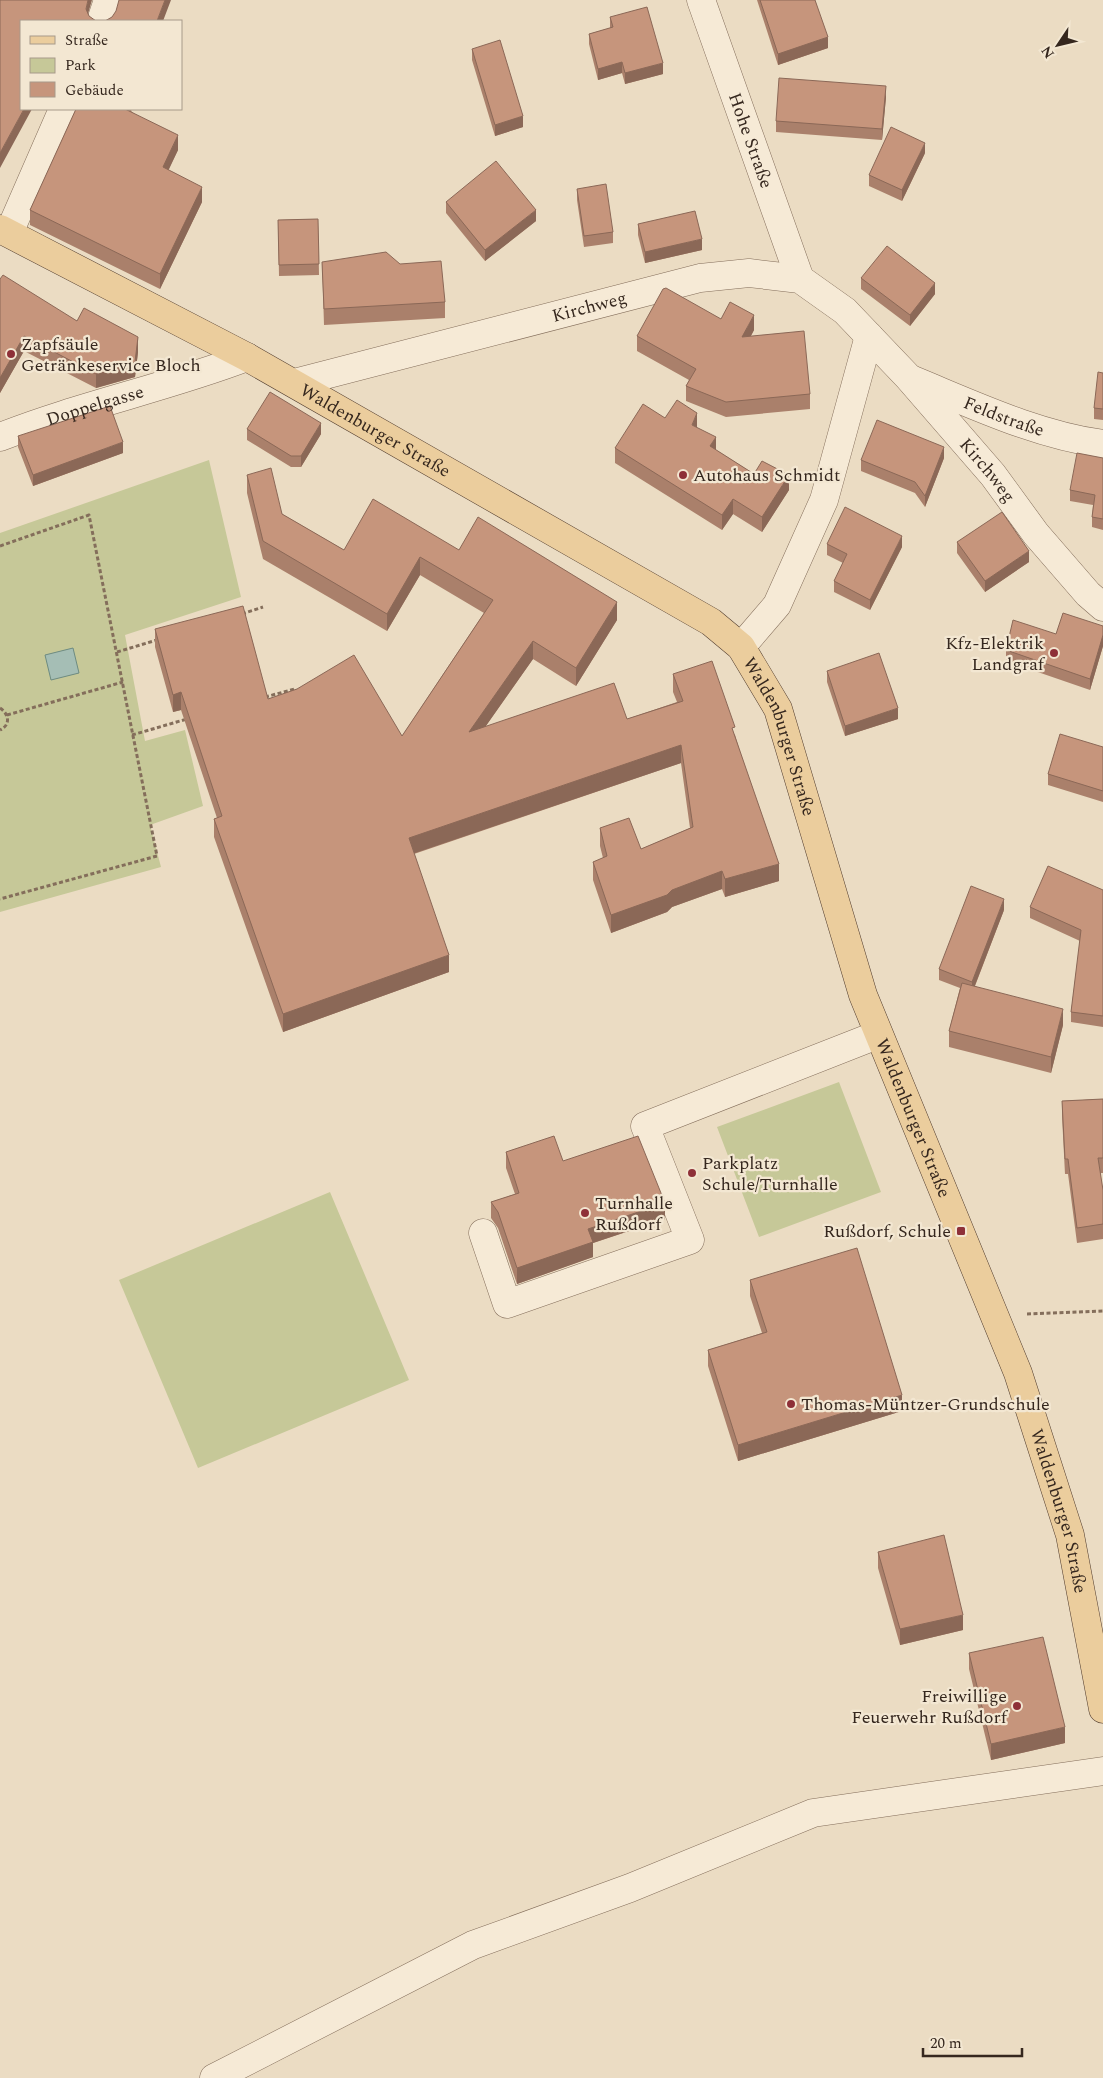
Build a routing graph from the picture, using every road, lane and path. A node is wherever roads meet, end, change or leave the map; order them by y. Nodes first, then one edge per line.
1 (108, 0) edge
2 (701, 0) edge
3 (101, 20) edge
4 (63, 110) edge
5 (4, 231) edge
6 (800, 279) junction
7 (868, 336) junction
8 (247, 357) junction
9 (908, 377) junction
10 (294, 383) junction
11 (0, 437) edge
12 (1103, 444) edge
13 (0, 546) edge
14 (263, 607) dead end
15 (1103, 608) edge
16 (235, 616) edge
17 (163, 638) edge
18 (741, 647) junction
19 (117, 652) junction
20 (123, 682) junction
21 (294, 689) edge
22 (256, 700) edge
23 (0, 708) edge
24 (7, 715) junction
25 (190, 718) edge
26 (0, 730) edge
27 (132, 734) junction
28 (0, 899) edge
29 (877, 1035) junction
30 (483, 1233) dead end
31 (1103, 1311) edge
32 (994, 1315) junction
33 (1103, 1709) edge
34 (1103, 1771) edge
35 (214, 2078) edge

1 - 3 street
2 - 6 street, Hohe Straße
4 - 5 street
5 - 8 main road, Waldenburger Straße
6 - 7 street, Kirchweg
6 - 10 street, Kirchweg
7 - 9 street, Kirchweg
7 - 18 street, Waldenburger Straße
8 - 10 main road, Waldenburger Straße
8 - 11 street, Doppelgasse
9 - 12 street, Feldstraße
9 - 15 street, Kirchweg
10 - 18 main road, Waldenburger Straße
13 - 19 path
14 - 16 path
17 - 19 path
18 - 29 main road, Waldenburger Straße
19 - 20 path
20 - 24 path
20 - 27 path
21 - 22 path
23 - 24 path
24 - 26 path
25 - 27 path
27 - 28 path
29 - 30 street
29 - 32 main road, Waldenburger Straße
31 - 32 path
32 - 33 main road, Waldenburger Straße
34 - 35 street

